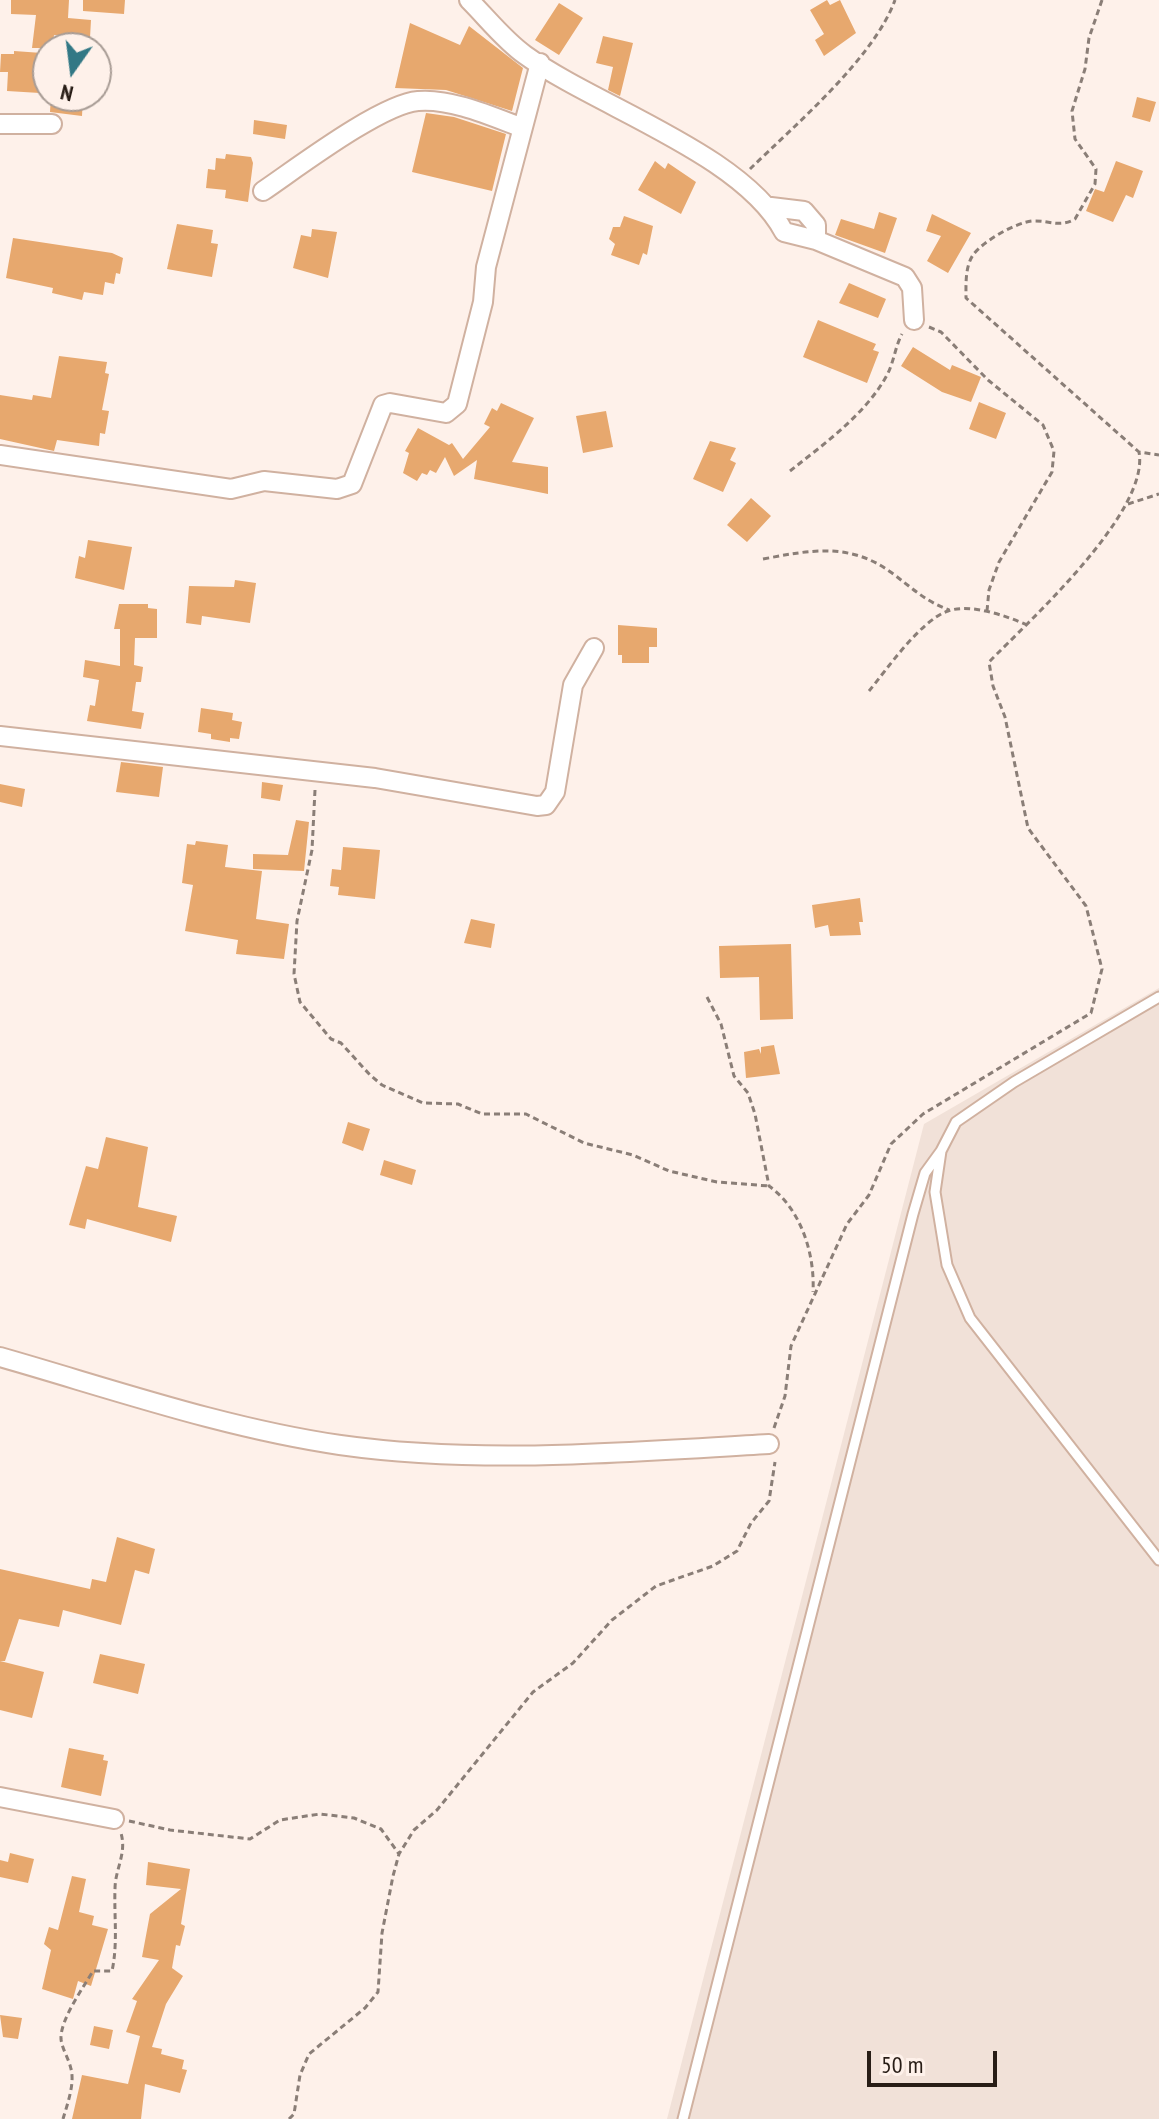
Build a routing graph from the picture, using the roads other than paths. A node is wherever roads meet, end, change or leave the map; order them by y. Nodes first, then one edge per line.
1 (469, 0) edge
2 (540, 63) junction
3 (0, 124) edge
4 (52, 124) dead end
5 (520, 127) junction
6 (263, 191) dead end
7 (771, 207) junction
8 (816, 240) junction
9 (914, 320) road end
10 (0, 455) edge
11 (594, 648) dead end
12 (0, 736) edge
13 (1159, 997) edge
14 (941, 1151) junction
15 (0, 1357) edge
16 (769, 1444) road end
17 (1159, 1560) edge
18 (0, 1797) edge
19 (114, 1819) road end
20 (683, 2119) edge

1 - 2 street
2 - 5 street
2 - 7 street
3 - 4 street
5 - 6 street
5 - 10 street
7 - 8 street
7 - 8 street
8 - 9 street
11 - 12 street
13 - 14 lane
14 - 17 lane
14 - 20 lane
15 - 16 street
18 - 19 street

